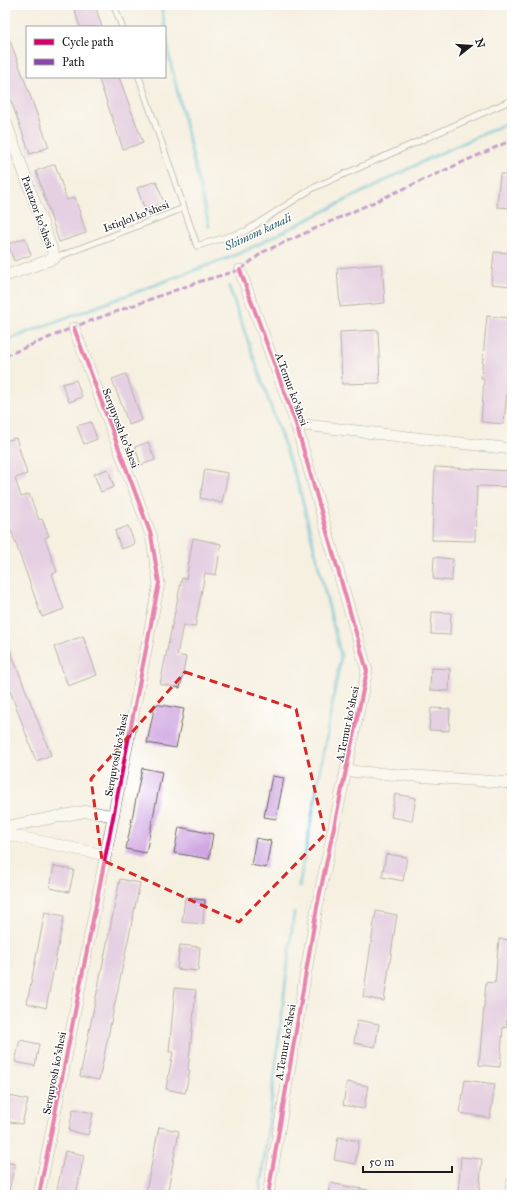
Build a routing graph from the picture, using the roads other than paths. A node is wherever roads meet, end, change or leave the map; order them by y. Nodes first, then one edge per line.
1 (114, 5) edge
2 (122, 26) edge
3 (139, 78) edge
4 (512, 100) edge
5 (6, 124) edge
6 (184, 208) junction
7 (55, 258) junction
8 (240, 270) dead end
9 (5, 276) edge
10 (74, 328) dead end
11 (296, 424) junction
12 (512, 449) edge
13 (347, 771) junction
14 (512, 783) edge
15 (113, 816) junction
16 (5, 828) edge
17 (5, 834) edge
18 (105, 855) junction
19 (512, 1183) edge
20 (39, 1195) edge
21 (268, 1195) edge
22 (510, 1195) edge

1 - 2 lane
3 - 6 lane, Istiqlol ko'shesi
4 - 6 lane
5 - 7 street, Paxtazor ko'shesi
6 - 7 lane, Istiqlol ko'shesi
7 - 9 street
8 - 11 street, A.Temur ko'shesi
10 - 15 street, Serquyosh ko'shesi
11 - 12 street
11 - 13 street, A.Temur ko'shesi
13 - 14 street
13 - 21 street, A.Temur ko'shesi
15 - 16 street
15 - 18 street, Serquyosh ko'shesi
17 - 18 street
18 - 20 street, Serquyosh ko'shesi
19 - 22 street

